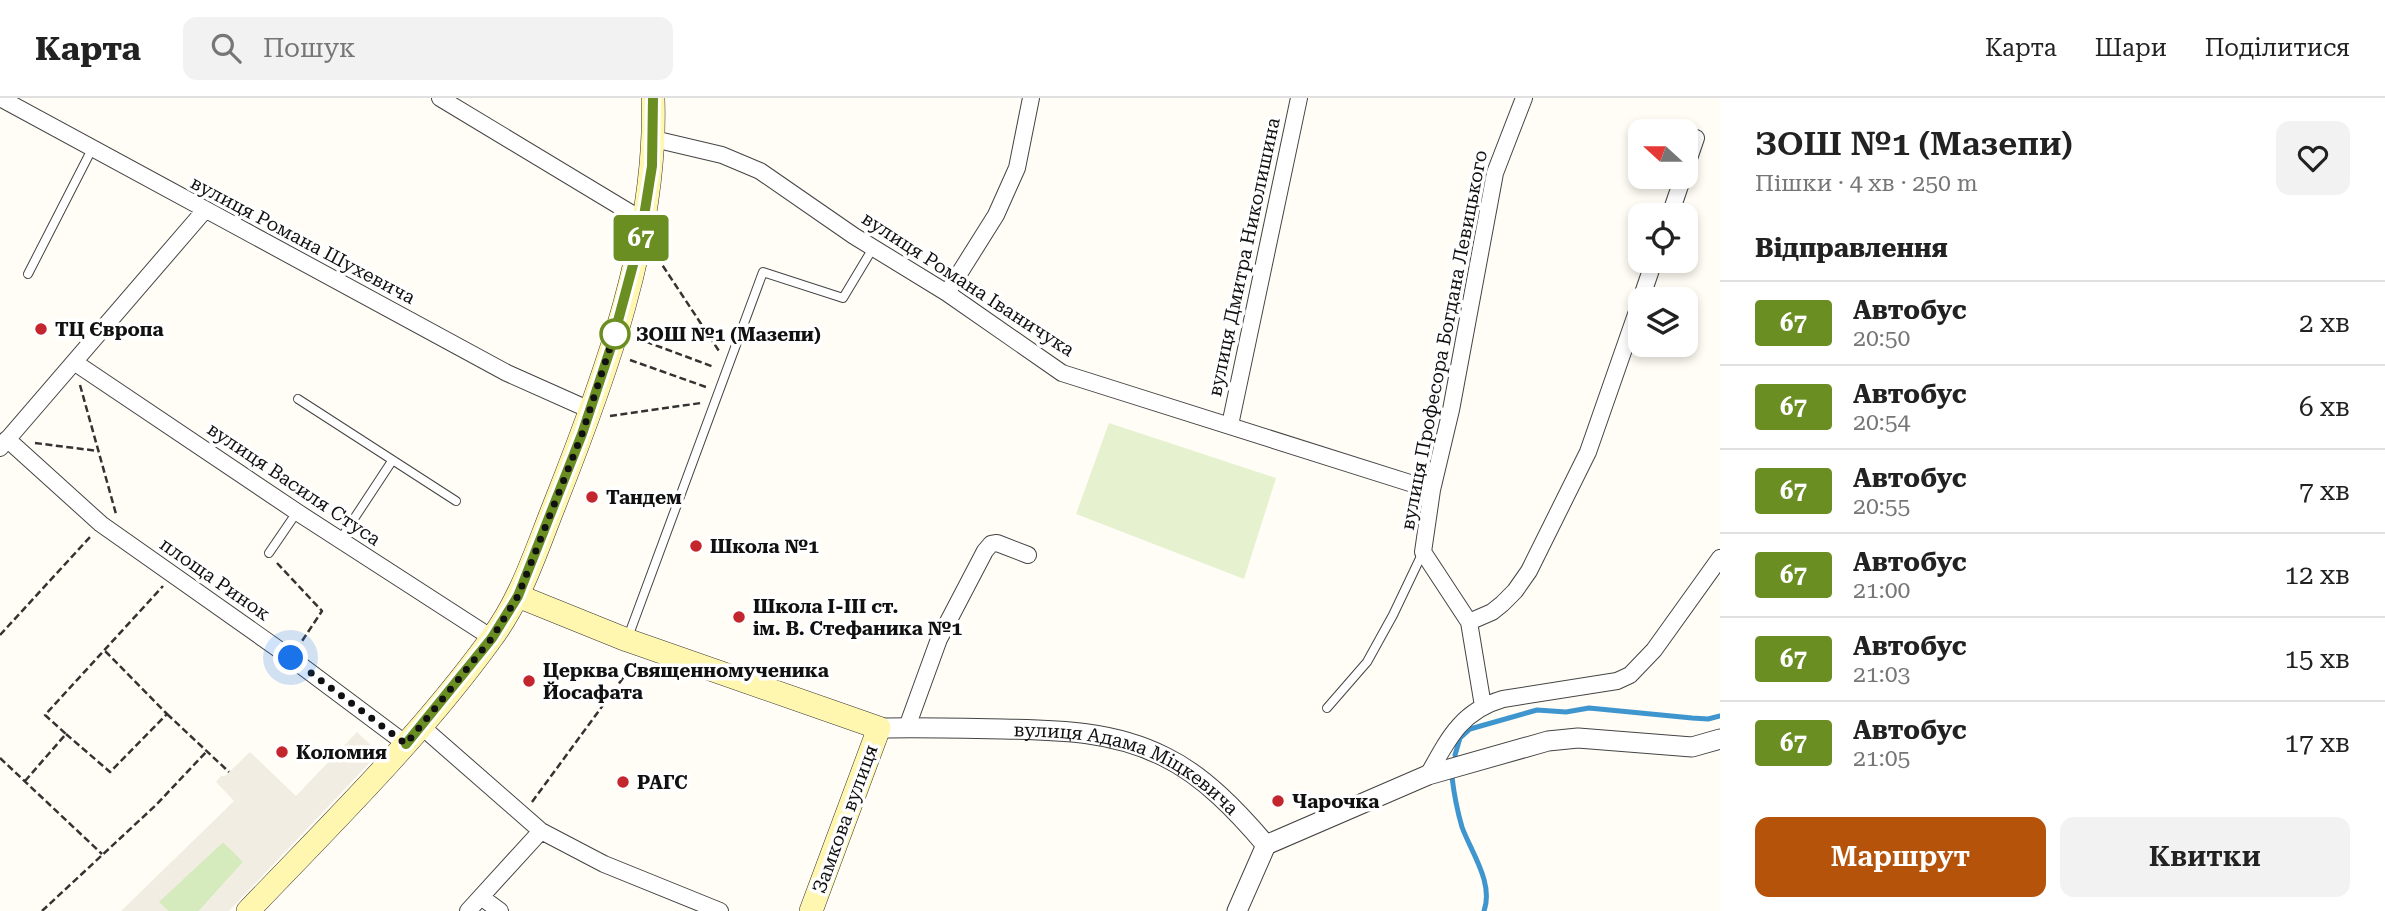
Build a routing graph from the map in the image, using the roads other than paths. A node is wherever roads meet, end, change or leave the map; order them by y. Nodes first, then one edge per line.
1 (0, 98) edge
2 (440, 98) edge
3 (653, 98) edge
4 (1031, 98) edge
5 (1299, 98) edge
6 (1524, 98) edge
7 (654, 139) junction
8 (92, 149) junction
9 (205, 210) junction
10 (644, 221) junction
11 (873, 248) junction
12 (28, 274) dead end
13 (947, 293) junction
14 (1628, 336) edge
15 (74, 362) junction
16 (298, 399) dead end
17 (599, 414) junction
18 (1230, 425) junction
19 (4, 444) edge
20 (392, 461) junction
21 (1432, 490) junction
22 (456, 501) dead end
23 (297, 512) junction
24 (340, 540) junction
25 (1423, 552) junction
26 (269, 554) road end
27 (1028, 555) dead end
28 (1720, 558) edge
29 (518, 596) junction
30 (1469, 622) junction
31 (492, 638) junction
32 (636, 643) junction
33 (1483, 706) junction
34 (1327, 708) dead end
35 (907, 727) junction
36 (879, 728) junction
37 (414, 735) junction
38 (1720, 739) edge
39 (1427, 775) junction
40 (541, 831) junction
41 (1266, 845) junction
42 (481, 897) junction
43 (248, 911) edge
44 (468, 911) edge
45 (500, 911) edge
46 (720, 911) edge
47 (811, 911) edge
48 (1237, 911) edge

1 - 8 street, вулиця Романа Шухевича
2 - 10 street
3 - 7 main road
4 - 13 street
5 - 18 street, вулиця Дмитра Николишина
6 - 21 street, вулиця Професора Богдана Левицького
7 - 10 main road
7 - 11 street, вулиця Романа Іваничука
8 - 9 street, вулиця Романа Шухевича
8 - 12 lane
9 - 15 street
9 - 17 street, вулиця Романа Шухевича
10 - 17 main road
11 - 13 street, вулиця Романа Іваничука
11 - 32 lane
13 - 18 street, вулиця Романа Іваничука
14 - 30 street
15 - 19 street
15 - 23 street, вулиця Василя Стуса
16 - 20 lane
17 - 29 main road
18 - 21 street, вулиця Романа Іваничука
19 - 37 street, площа Ринок
20 - 22 lane
20 - 24 lane
21 - 25 street, вулиця Професора Богдана Левицького
23 - 24 street, вулиця Василя Стуса
23 - 26 lane
24 - 31 street, вулиця Василя Стуса
25 - 30 street, вулиця Професора Богдана Левицького
25 - 34 lane
27 - 35 street
28 - 33 street
29 - 31 main road
29 - 32 main road, вулиця Адама Міцкевича
30 - 33 street
31 - 37 main road
32 - 36 main road, вулиця Адама Міцкевича
33 - 39 street
35 - 36 street, вулиця Адама Міцкевича
35 - 41 street, вулиця Адама Міцкевича
36 - 47 main road, Замкова вулиця
37 - 40 street, площа Ринок
37 - 43 main road
38 - 39 street
39 - 41 street
40 - 42 street
40 - 46 street, площа Ринок
41 - 48 street
42 - 44 street
42 - 45 street

